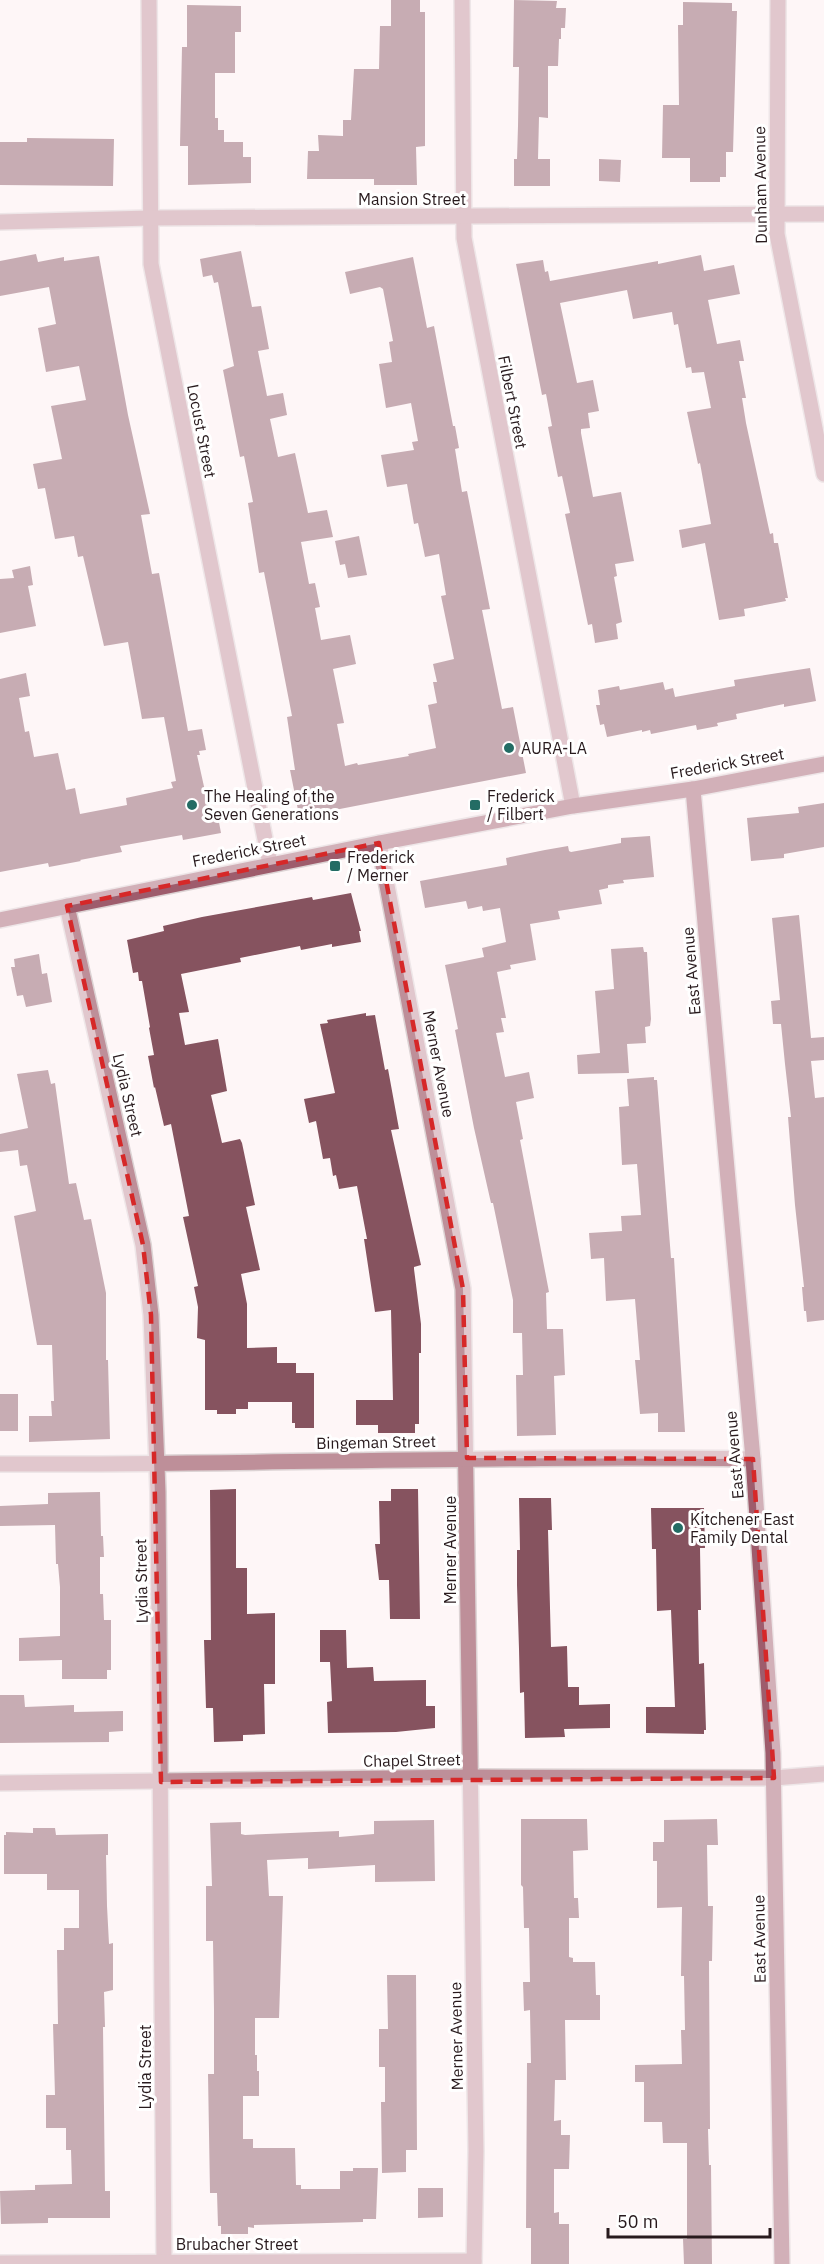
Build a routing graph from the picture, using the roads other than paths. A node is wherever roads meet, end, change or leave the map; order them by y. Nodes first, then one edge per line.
1 (149, 0) edge
2 (462, 0) edge
3 (778, 0) edge
4 (824, 214) edge
5 (776, 215) junction
6 (463, 217) junction
7 (150, 218) junction
8 (0, 222) edge
9 (824, 474) edge
10 (824, 764) edge
11 (693, 789) junction
12 (573, 806) junction
13 (379, 843) junction
14 (270, 864) junction
15 (67, 906) junction
16 (0, 920) edge
17 (467, 1458) junction
18 (753, 1459) junction
19 (0, 1464) edge
20 (157, 1464) junction
21 (824, 1774) edge
22 (469, 1777) junction
23 (774, 1778) junction
24 (161, 1782) junction
25 (0, 1783) edge
26 (0, 2263) edge
27 (164, 2263) edge
28 (474, 2263) edge
29 (782, 2264) edge

1 - 7 street, Locust Street
2 - 6 street, Filbert Street
3 - 5 street, Dunham Avenue
4 - 5 street, Mansion Street
5 - 6 street, Mansion Street
5 - 9 street, Dunham Avenue
6 - 7 street, Mansion Street
6 - 12 street, Filbert Street
7 - 8 street, Mansion Street
7 - 14 street, Locust Street
10 - 11 street, Frederick Street
11 - 12 street, Frederick Street
11 - 18 street, East Avenue
12 - 13 street, Frederick Street
13 - 14 street, Frederick Street
13 - 17 street, Merner Avenue
14 - 15 street, Frederick Street
15 - 16 street, Frederick Street
15 - 20 street, Lydia Street
17 - 18 street, Bingeman Street
17 - 20 street, Bingeman Street
17 - 22 street, Merner Avenue
18 - 23 street, East Avenue
19 - 20 street, Bingeman Street
20 - 24 street, Lydia Street
21 - 23 street, Chapel Street
22 - 23 street, Chapel Street
22 - 24 street, Chapel Street
22 - 28 street, Merner Avenue
23 - 29 street, East Avenue
24 - 25 street, Chapel Street
24 - 27 street, Lydia Street
26 - 27 street, Brubacher Street
27 - 28 street, Brubacher Street

